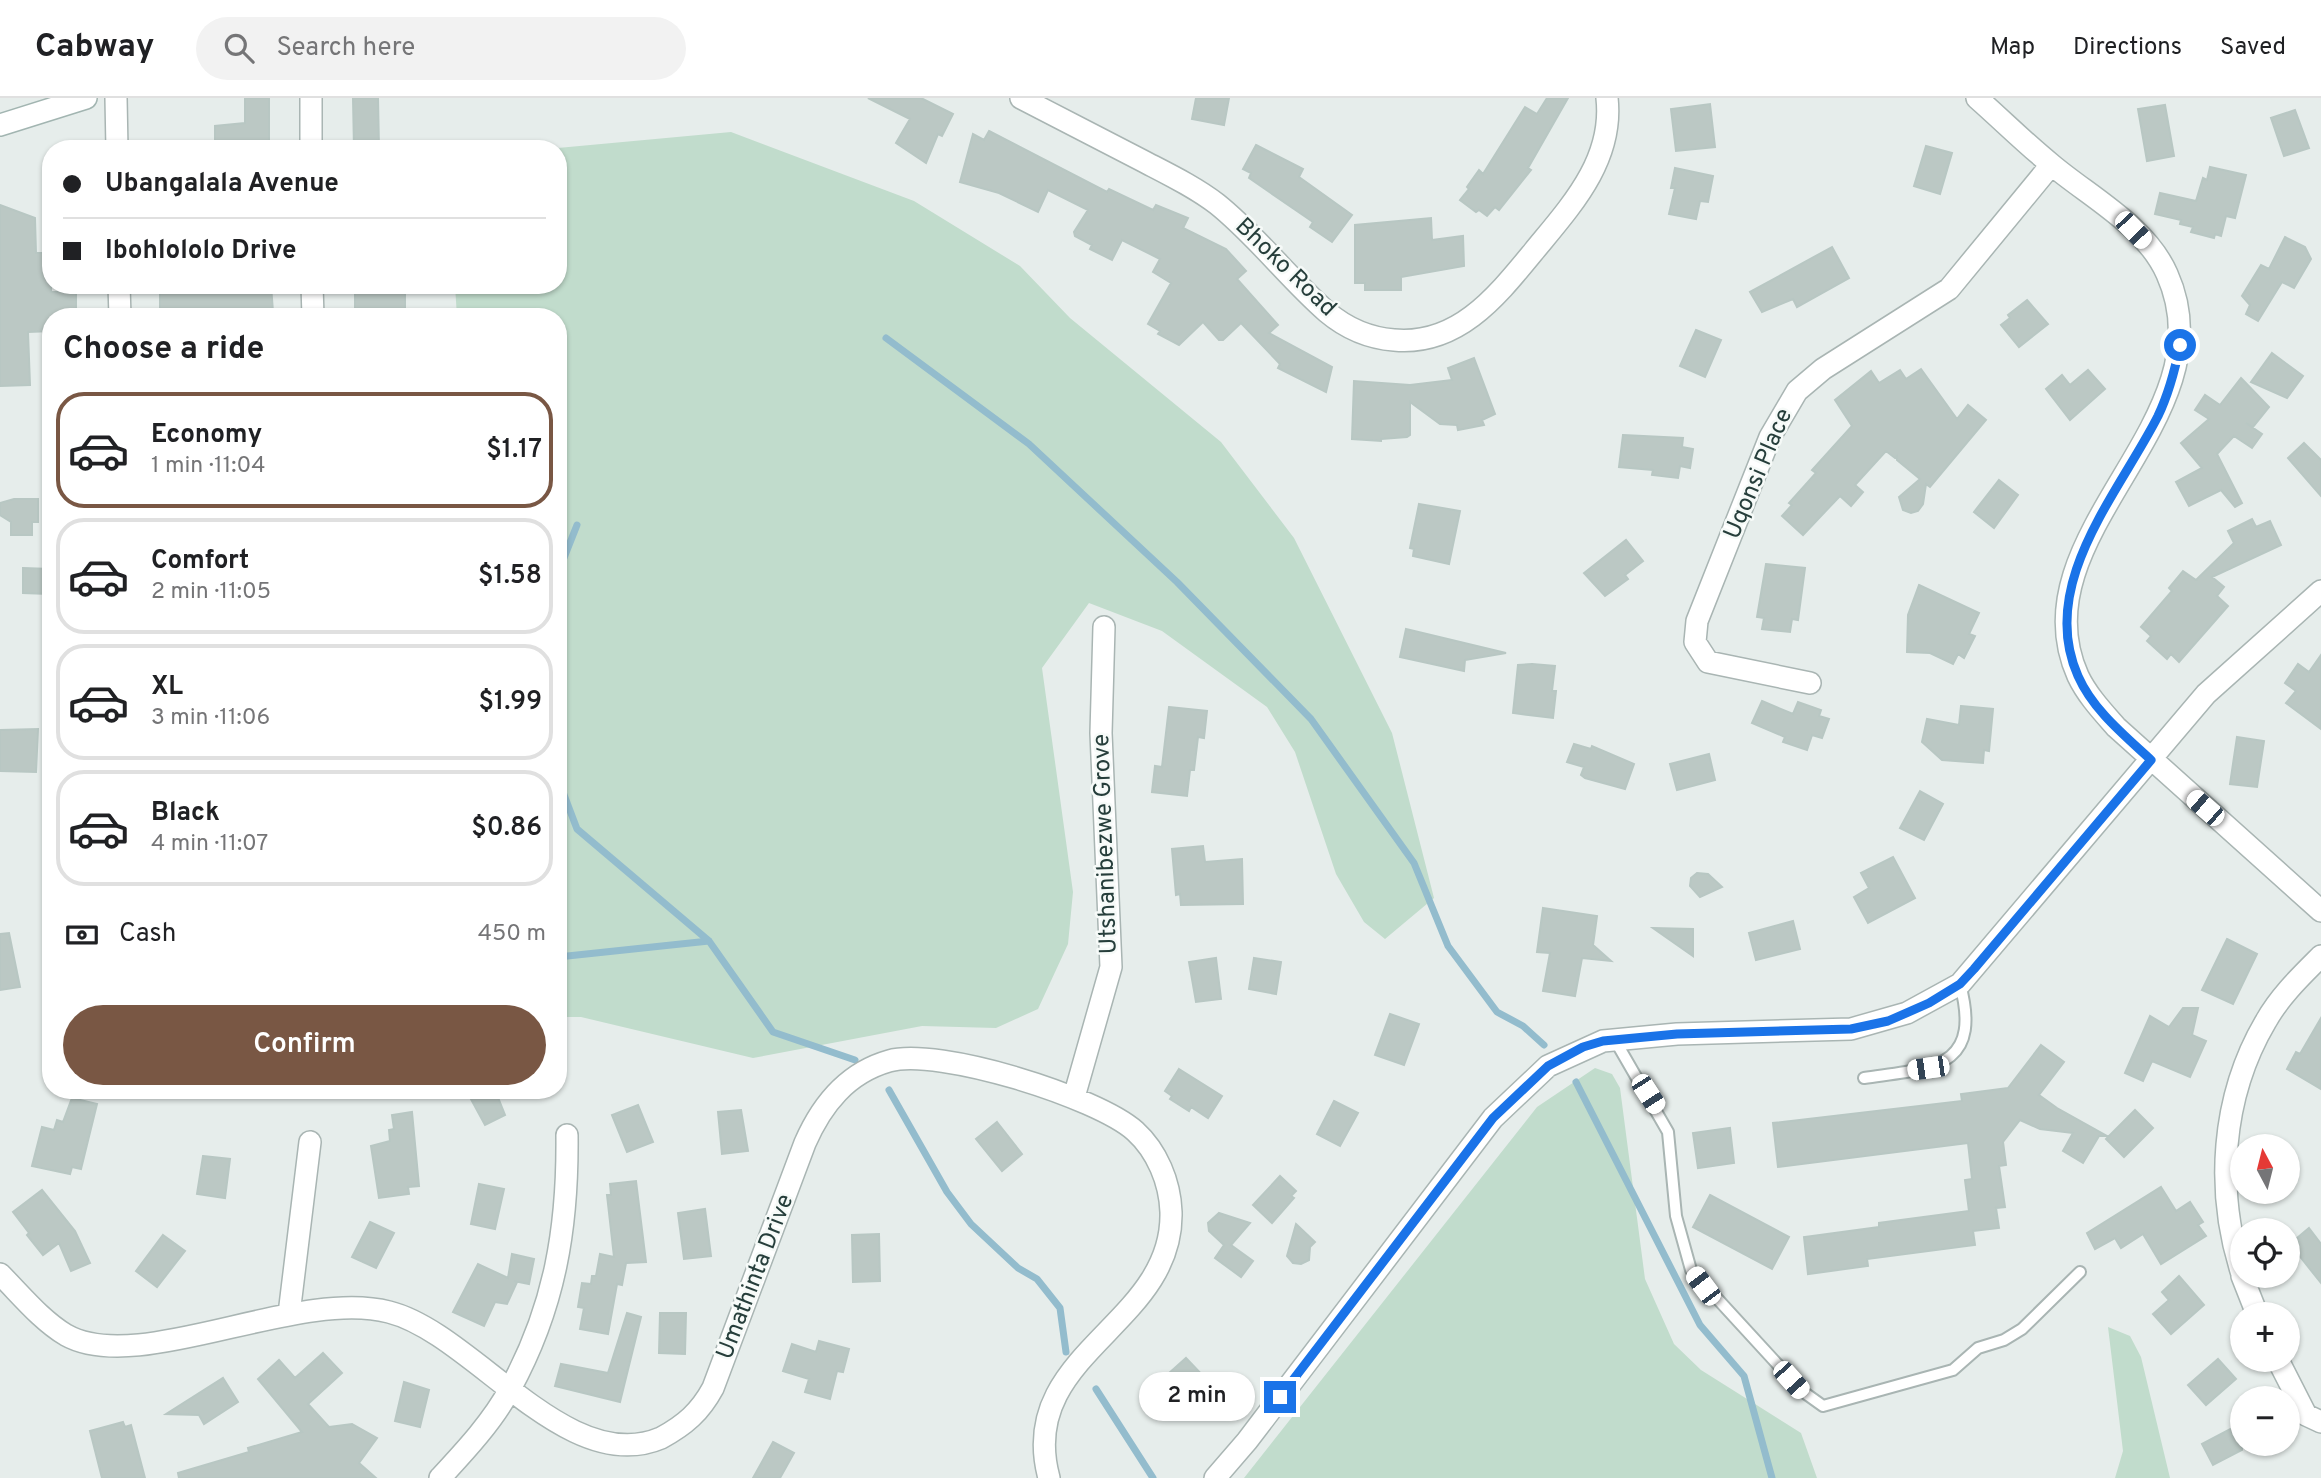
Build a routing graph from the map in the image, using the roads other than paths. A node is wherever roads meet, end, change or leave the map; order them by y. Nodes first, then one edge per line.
1 (86, 98) edge
2 (116, 98) edge
3 (311, 98) edge
4 (1021, 98) edge
5 (1607, 98) edge
6 (1977, 98) edge
7 (0, 125) edge
8 (117, 140) edge
9 (312, 140) edge
10 (2051, 165) junction
11 (2321, 591) edge
12 (1104, 627) dead end
13 (1810, 683) dead end
14 (2151, 760) junction
15 (2321, 911) edge
16 (2321, 956) edge
17 (1960, 984) junction
18 (1616, 1042) junction
19 (1864, 1078) dead end
20 (1074, 1097) junction
21 (567, 1135) dead end
22 (310, 1142) dead end
23 (2230, 1220) edge
24 (2080, 1272) dead end
25 (0, 1274) edge
26 (289, 1314) junction
27 (2284, 1372) edge
28 (510, 1390) junction
29 (2321, 1422) edge
30 (440, 1478) edge
31 (1049, 1478) edge
32 (1215, 1478) edge

1 - 7 street
2 - 8 street
3 - 9 street
4 - 5 street, Bhoko Road
6 - 10 street
10 - 13 street, Uqonsi Place
10 - 14 street
11 - 14 street
12 - 20 street, Utshanibezwe Grove
14 - 15 street
14 - 17 street
16 - 23 street
17 - 18 street
17 - 19 lane
18 - 24 lane
18 - 32 street
20 - 28 street, Umathinta Drive
20 - 31 street, Umathinta Drive
21 - 28 street
22 - 26 street
25 - 26 street, Umathinta Drive
26 - 28 street, Umathinta Drive
27 - 29 street
28 - 30 street

